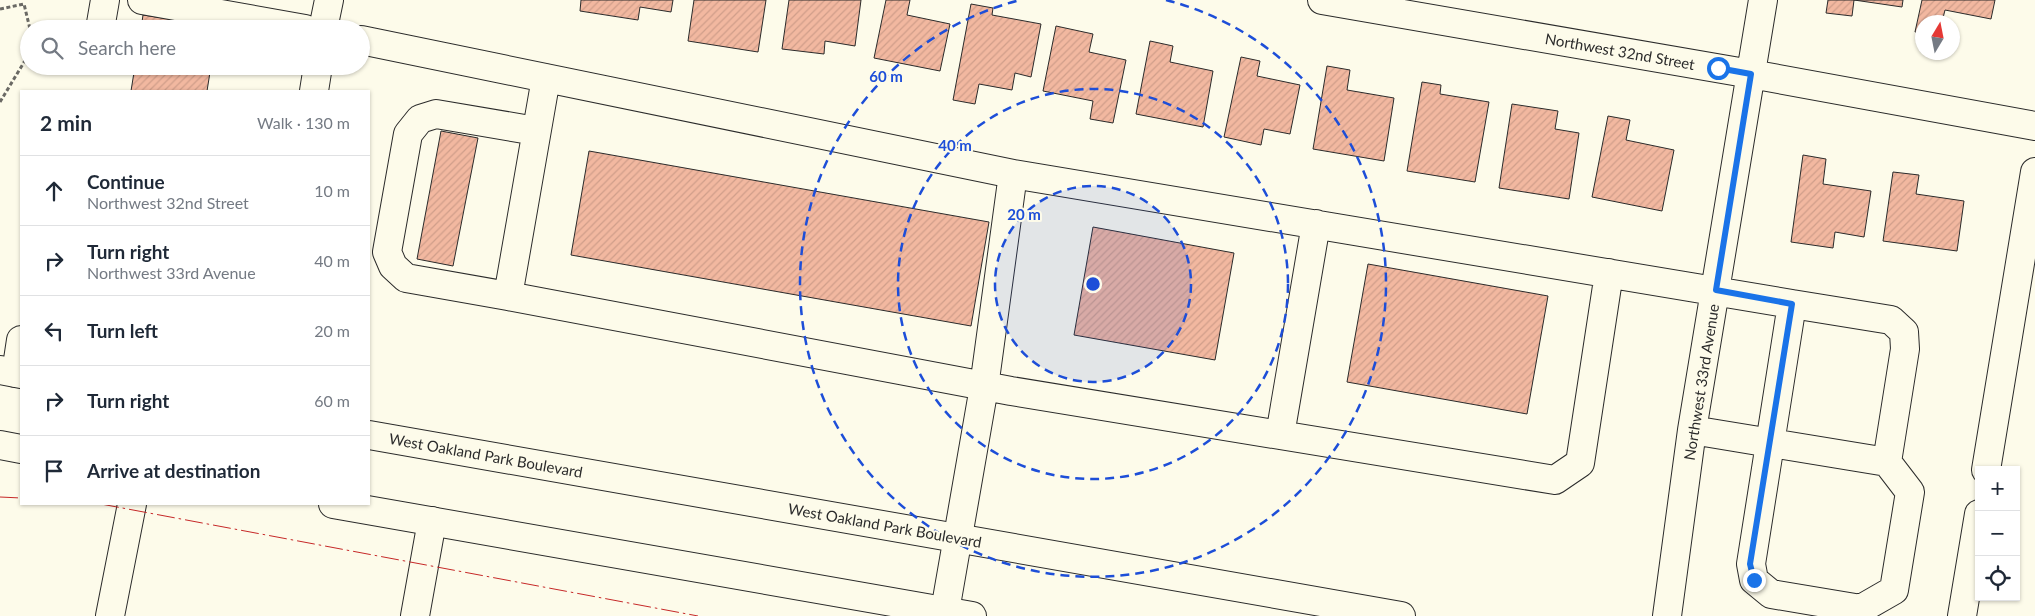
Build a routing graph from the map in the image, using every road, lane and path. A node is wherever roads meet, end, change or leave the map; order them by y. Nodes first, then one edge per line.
1 (105, 0) edge
2 (142, 0) edge
3 (329, 0) edge
4 (1322, 0) edge
5 (1763, 0) edge
6 (0, 9) edge
7 (28, 20) edge
8 (102, 20) edge
9 (255, 20) edge
10 (325, 20) edge
11 (370, 42) edge
12 (20, 69) edge
13 (1751, 74) junction
14 (317, 75) edge
15 (546, 78) junction
16 (314, 90) edge
17 (0, 102) edge
18 (2035, 126) edge
19 (536, 131) junction
20 (2035, 172) edge
21 (1013, 174) junction
22 (1316, 224) junction
23 (1609, 273) junction
24 (1716, 290) junction
25 (508, 296) junction
26 (1792, 304) junction
27 (20, 344) edge
28 (12, 372) edge
29 (984, 387) junction
30 (1692, 430) junction
31 (370, 435) edge
32 (1280, 435) junction
33 (1770, 443) junction
34 (0, 446) edge
35 (20, 449) edge
36 (1887, 462) junction
37 (1987, 466) edge
38 (132, 505) edge
39 (339, 505) edge
40 (432, 521) junction
41 (958, 538) junction
42 (1975, 538) edge
43 (945, 611) junction
44 (110, 616) edge
45 (415, 616) edge
46 (972, 616) edge
47 (1401, 616) edge
48 (1667, 616) edge
49 (1962, 616) edge

1 - 8 street
2 - 9 street
3 - 10 street
4 - 13 street, Northwest 32nd Street
5 - 13 street, Northwest 33rd Avenue
6 - 7 path
11 - 15 street
12 - 17 path
13 - 18 street, Northwest 32nd Street
13 - 24 street, Northwest 33rd Avenue
14 - 16 street
15 - 19 street
15 - 21 street
19 - 25 street
19 - 25 street
20 - 37 street
21 - 22 street
21 - 29 street
22 - 23 street
22 - 32 street
23 - 24 street
23 - 32 street
24 - 26 street
24 - 30 street, Northwest 33rd Avenue
25 - 29 street
26 - 33 street
26 - 36 street
27 - 28 street
29 - 32 street
29 - 41 street
30 - 33 street
30 - 48 street, Northwest 33rd Avenue
31 - 41 street, West Oakland Park Boulevard
33 - 36 street
33 - 36 street
34 - 35 street
38 - 44 street
39 - 40 street
40 - 43 street
40 - 45 street
41 - 43 street
41 - 47 street, West Oakland Park Boulevard
42 - 49 street
43 - 46 street

